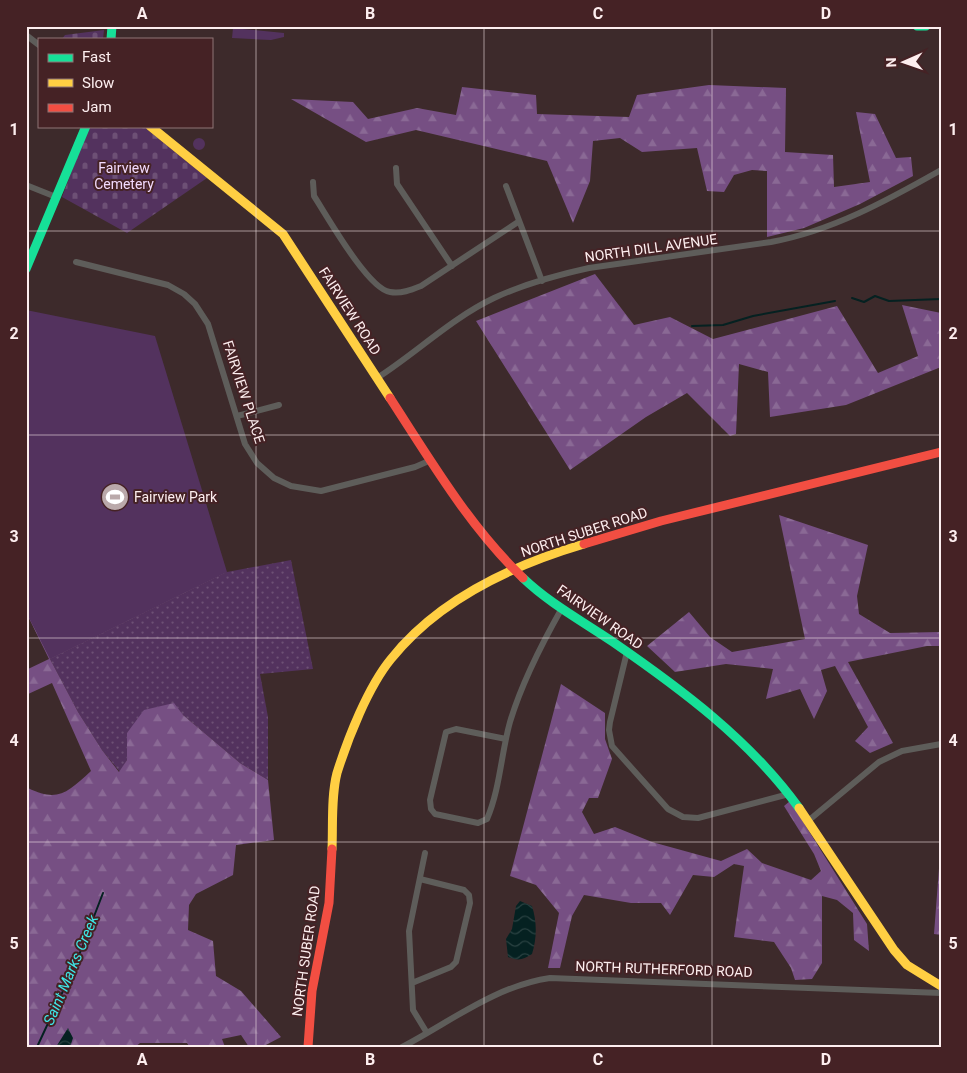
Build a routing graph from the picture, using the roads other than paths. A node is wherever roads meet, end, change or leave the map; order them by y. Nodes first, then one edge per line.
1 (917, 26) edge
2 (926, 26) edge
3 (26, 35) edge
4 (38, 44) edge
5 (85, 128) edge
6 (152, 128) edge
7 (396, 168) dead end
8 (941, 170) edge
9 (313, 182) dead end
10 (26, 185) edge
11 (506, 186) dead end
12 (56, 197) junction
13 (518, 222) junction
14 (76, 262) dead end
15 (452, 266) junction
16 (26, 269) edge
17 (542, 281) junction
18 (377, 378) junction
19 (279, 405) dead end
20 (237, 416) junction
21 (941, 452) edge
22 (431, 460) junction
23 (514, 570) junction
24 (562, 608) junction
25 (627, 652) junction
26 (506, 739) junction
27 (941, 744) edge
28 (789, 794) junction
29 (808, 821) junction
30 (426, 853) dead end
31 (420, 879) junction
32 (412, 983) junction
33 (941, 986) edge
34 (941, 993) edge
35 (427, 1034) junction
36 (308, 1047) edge
37 (402, 1047) edge

1 - 2 street
3 - 4 street
5 - 12 street
6 - 18 street, FAIRVIEW ROAD
7 - 15 street
8 - 17 street, NORTH DILL AVENUE
9 - 15 street
10 - 12 street
11 - 13 street
12 - 16 street
13 - 15 street
13 - 17 street
14 - 20 street, FAIRVIEW PLACE
17 - 18 street, NORTH DILL AVENUE
18 - 22 street, FAIRVIEW ROAD
19 - 20 street
20 - 22 street, FAIRVIEW PLACE
21 - 23 street, NORTH SUBER ROAD
22 - 23 street, FAIRVIEW ROAD
23 - 24 street, FAIRVIEW ROAD
23 - 36 street, NORTH SUBER ROAD
24 - 25 street, FAIRVIEW ROAD
24 - 26 street
25 - 28 street, FAIRVIEW ROAD
25 - 28 street
26 - 26 street
27 - 29 street
28 - 29 street, FAIRVIEW ROAD
29 - 33 street, FAIRVIEW ROAD
30 - 31 street
31 - 32 street
31 - 32 street
32 - 35 street
34 - 35 street, NORTH RUTHERFORD ROAD
35 - 37 street, NORTH RUTHERFORD ROAD

